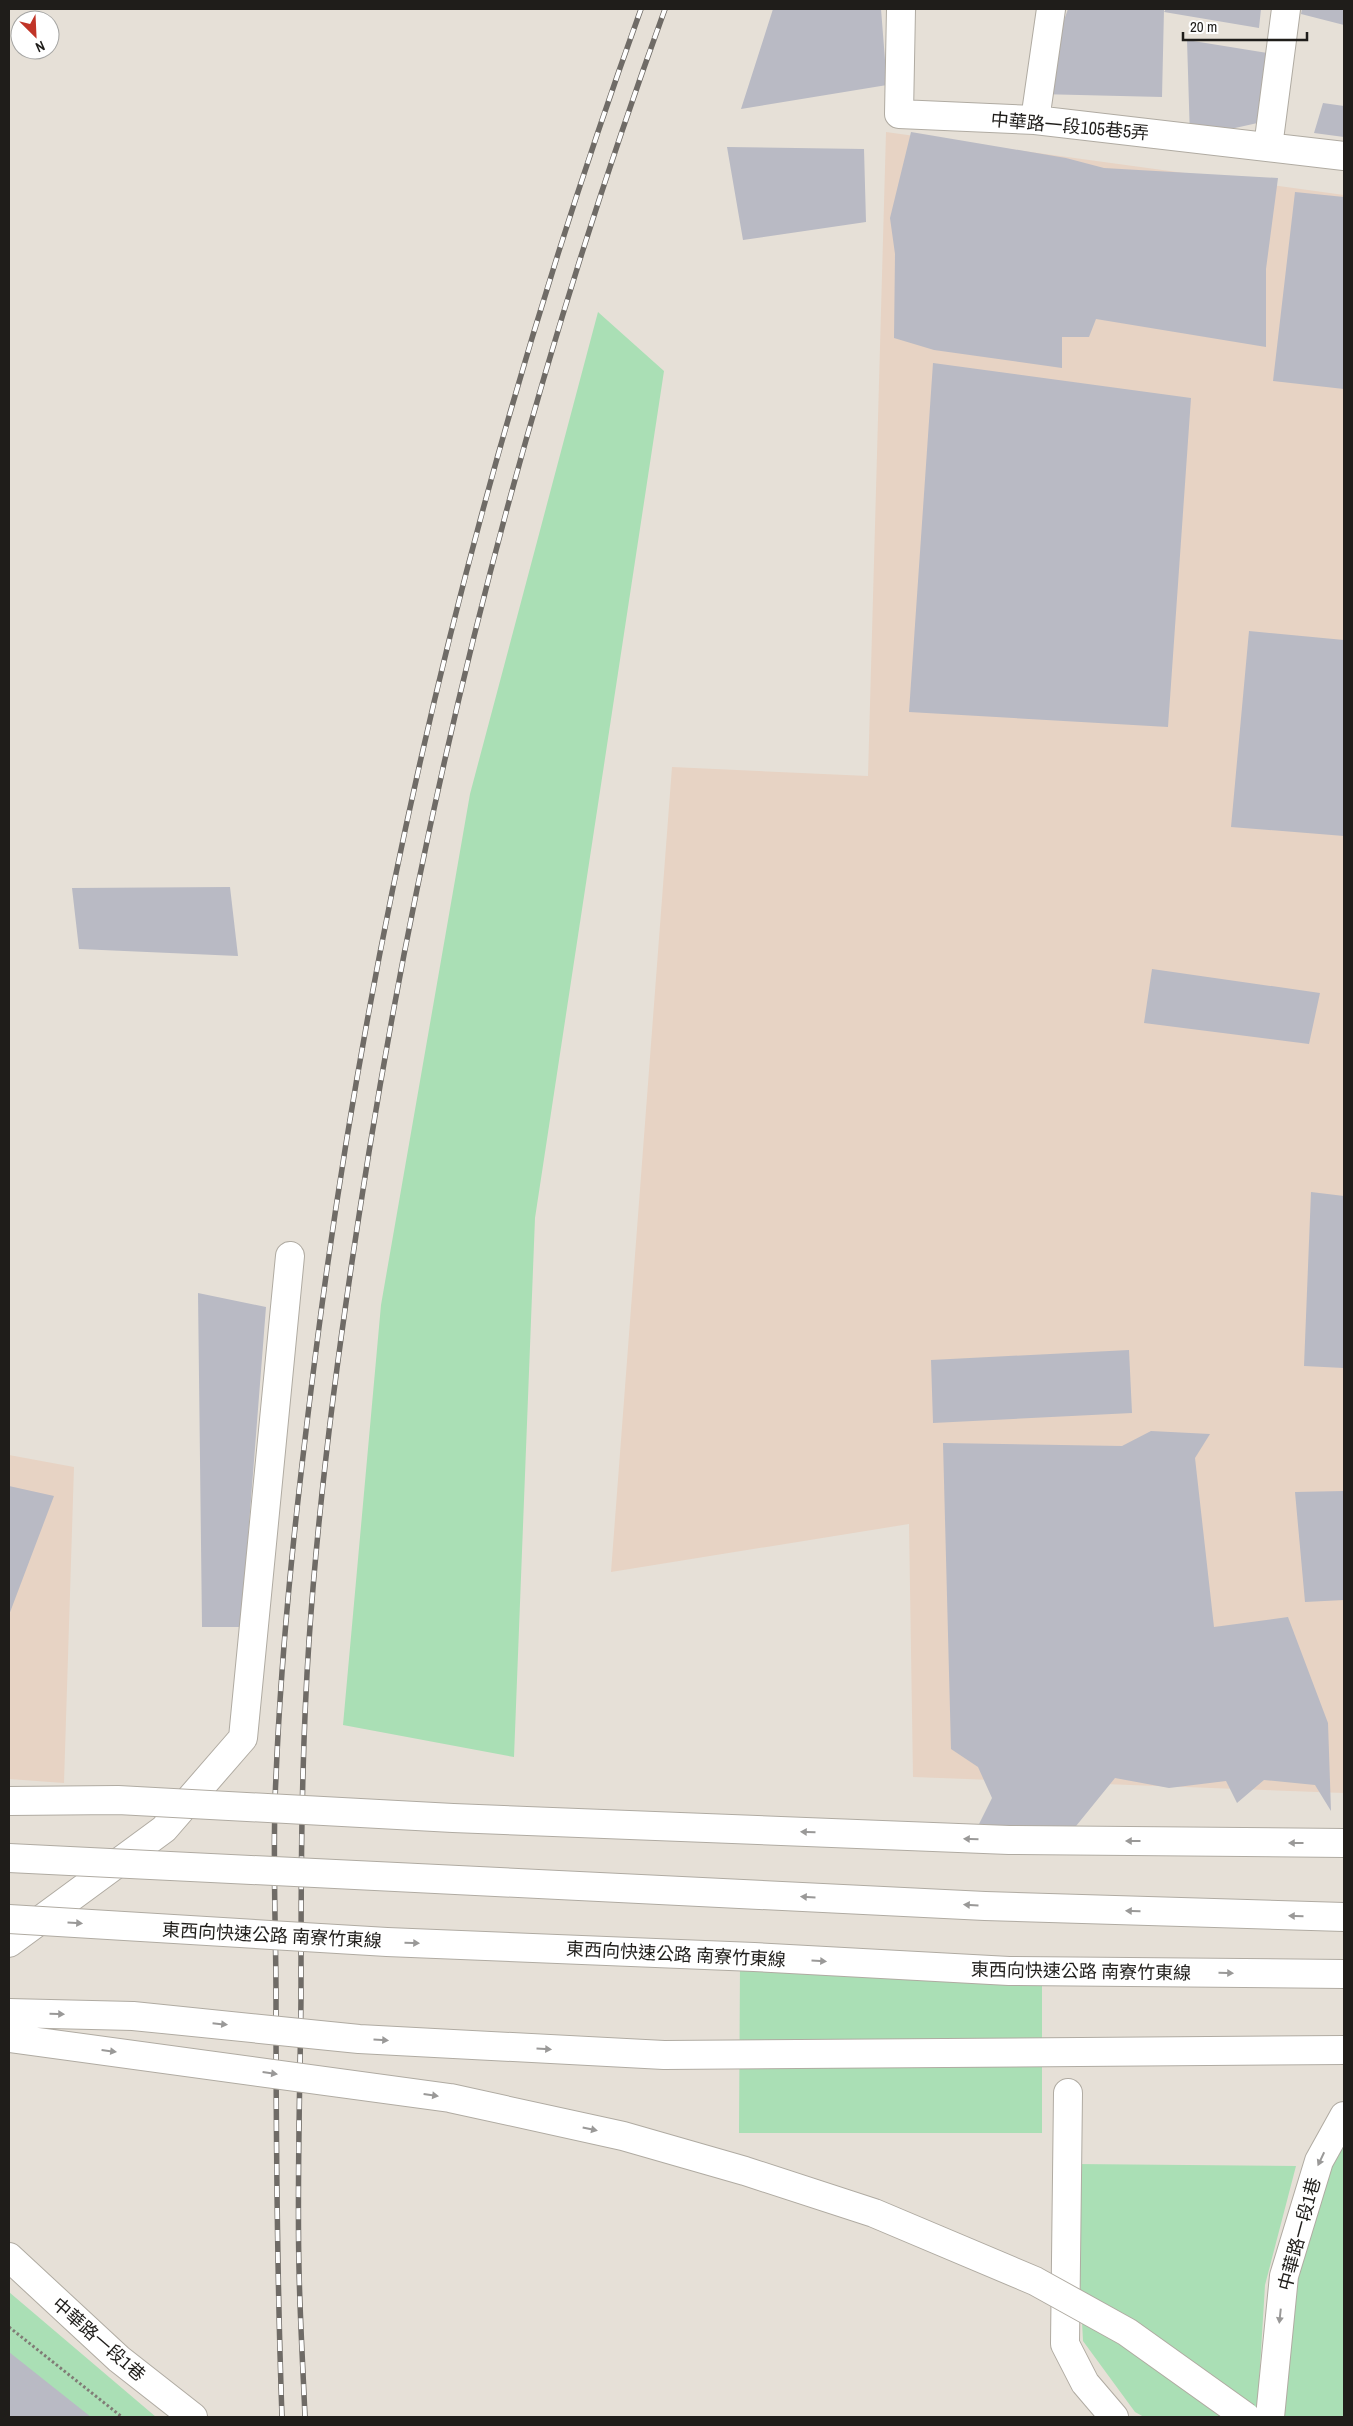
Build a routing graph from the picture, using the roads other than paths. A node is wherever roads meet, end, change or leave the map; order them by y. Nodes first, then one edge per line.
1 (901, 9) edge
2 (1050, 9) edge
3 (1286, 9) edge
4 (1034, 120) junction
5 (1268, 147) junction
6 (1344, 156) edge
7 (290, 1256) dead end
8 (9, 1801) edge
9 (1344, 1843) edge
10 (9, 1858) edge
11 (1344, 1917) edge
12 (9, 1919) edge
13 (9, 1943) edge
14 (1344, 1974) edge
15 (9, 2013) edge
16 (9, 2038) edge
17 (1344, 2050) edge
18 (1068, 2093) dead end
19 (1344, 2116) edge
20 (9, 2257) edge
21 (193, 2417) edge
22 (1114, 2417) edge
23 (1246, 2417) edge
24 (1270, 2417) edge

1 - 4 main road, 中華路一段105巷5弄
2 - 4 main road
3 - 5 main road
4 - 5 main road, 中華路一段105巷5弄
5 - 6 main road, 中華路一段105巷5弄
7 - 13 main road
9 -> 8 main road, bridge
11 -> 10 main road, bridge
12 -> 14 main road, 東西向快速公路 南寮竹東線, bridge
15 -> 17 main road, bridge
16 -> 23 main road, bridge
18 - 22 main road
19 -> 24 main road, 中華路一段1巷
20 - 21 main road, 中華路一段1巷

